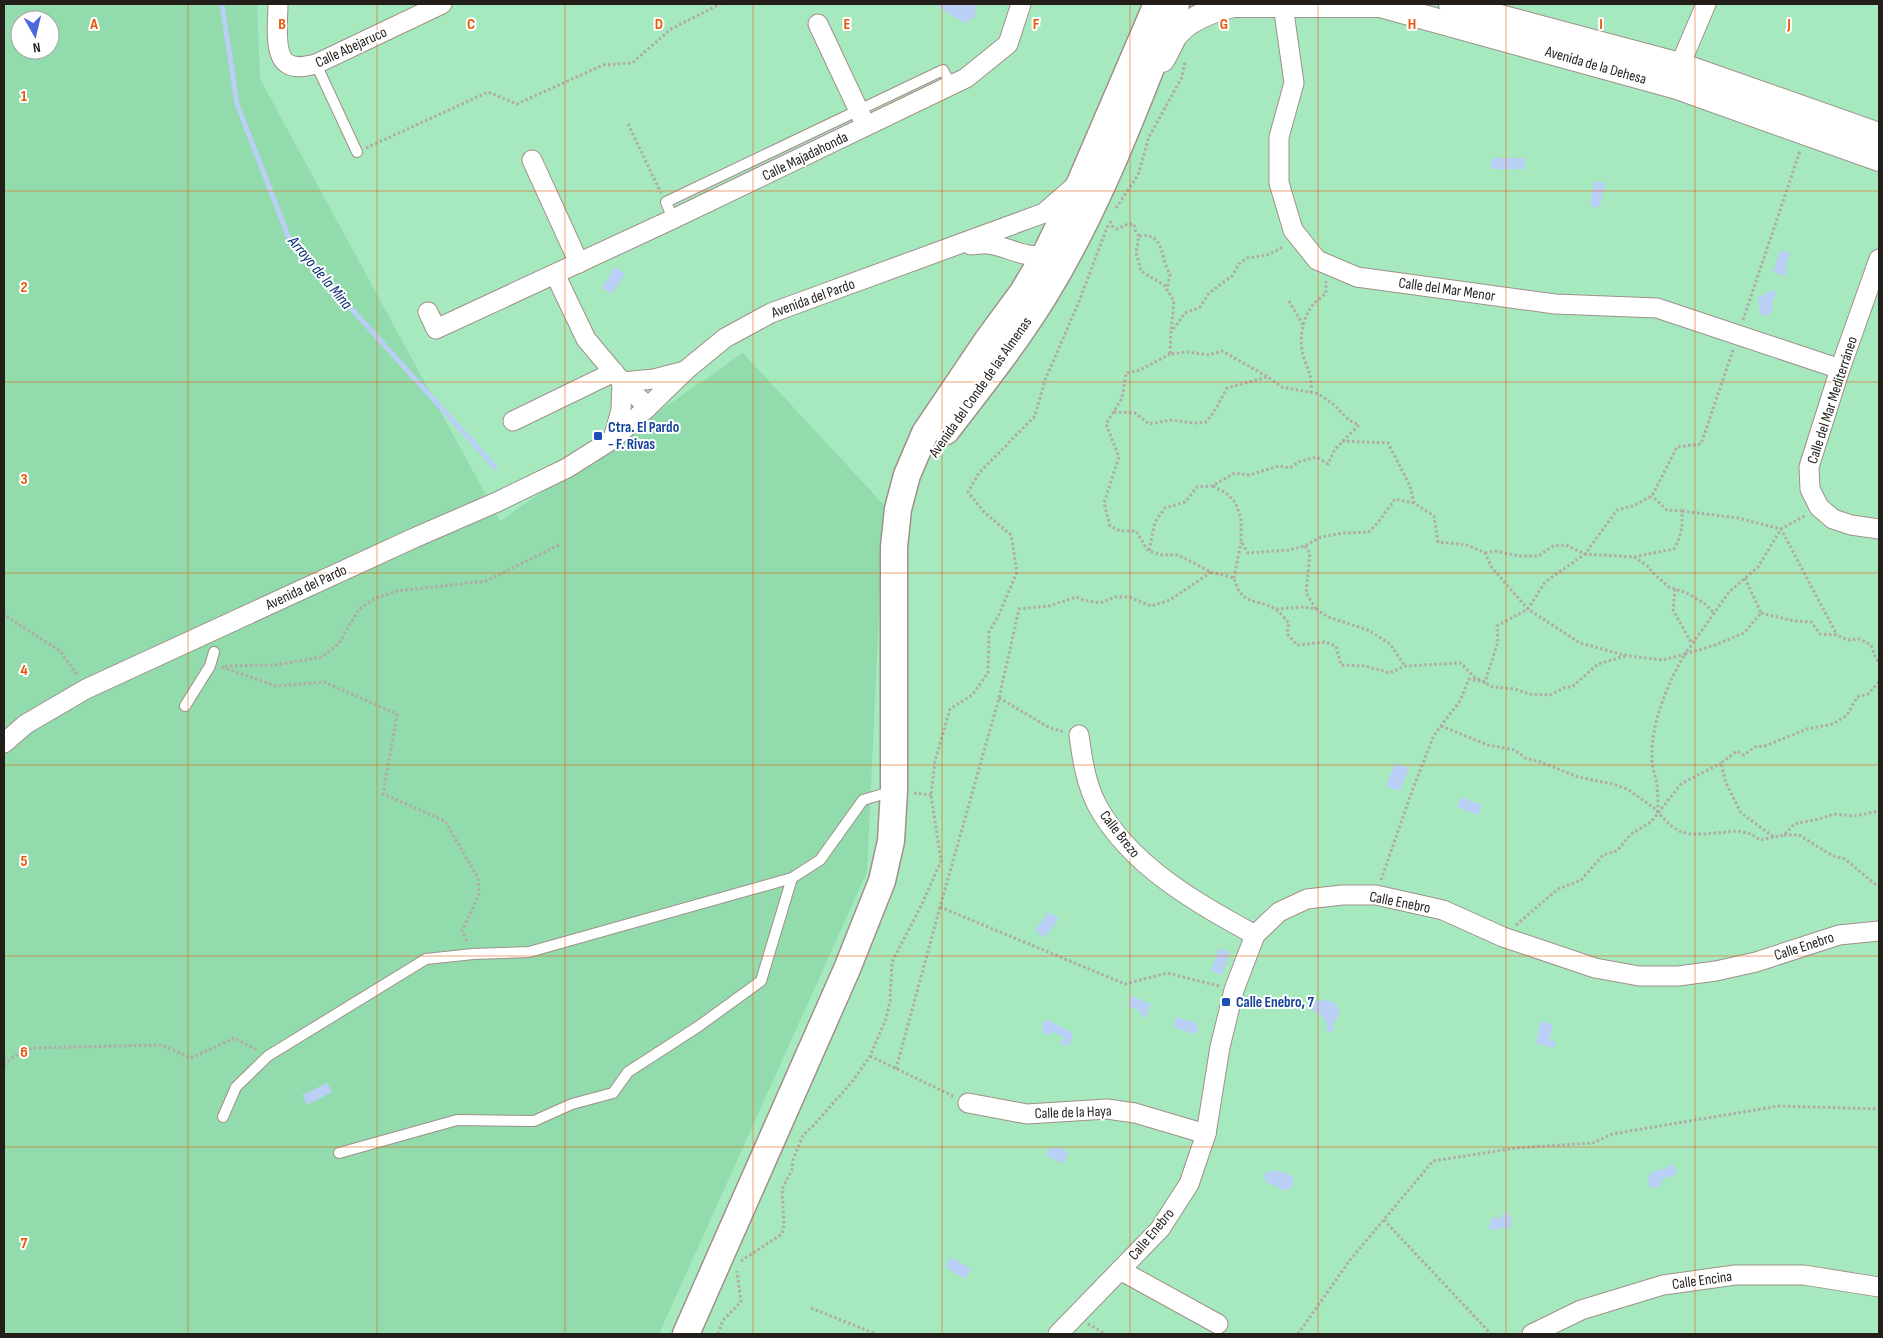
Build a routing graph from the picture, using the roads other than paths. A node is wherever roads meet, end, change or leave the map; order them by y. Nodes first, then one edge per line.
1 (278, 4) edge
2 (442, 4) edge
3 (1021, 4) edge
4 (1157, 4) edge
5 (1176, 4) edge
6 (1298, 4) edge
7 (1451, 4) edge
8 (1706, 4) edge
9 (1229, 5) edge
10 (818, 24) dead end
11 (316, 64) junction
12 (1680, 65) junction
13 (862, 117) junction
14 (1125, 130) junction
15 (1879, 135) edge
16 (357, 152) road end
17 (1879, 159) edge
18 (532, 160) dead end
19 (1081, 181) junction
20 (1044, 213) junction
21 (952, 247) junction
22 (1027, 253) junction
23 (1879, 259) edge
24 (579, 263) junction
25 (556, 274) junction
26 (428, 312) dead end
27 (1840, 369) junction
28 (686, 370) junction
29 (618, 377) junction
30 (648, 407) junction
31 (513, 421) dead end
32 (613, 439) junction
33 (1879, 529) edge
34 (894, 547) junction
35 (214, 652) road end
36 (185, 706) dead end
37 (1079, 735) road end
38 (4, 743) edge
39 (894, 791) junction
40 (792, 878) junction
41 (1879, 931) edge
42 (1255, 935) junction
43 (968, 1103) road end
44 (223, 1117) dead end
45 (1206, 1134) junction
46 (339, 1153) dead end
47 (1120, 1270) junction
48 (1879, 1287) edge
49 (1218, 1324) dead end
50 (686, 1334) edge
51 (1058, 1334) edge
52 (1532, 1334) edge

1 - 11 street, Calle Abejaruco
2 - 11 street, Calle Abejaruco
3 - 13 street, Calle Majadahonda
4 - 19 main road, Avenida del Conde de las Almenas
5 - 14 main road, Avenida del Conde de las Almenas
6 - 9 street, Avenida de la Dehesa
6 - 17 street, Avenida de la Dehesa
6 - 27 street, Calle del Mar Menor
7 - 12 street, Avenida de la Dehesa
8 - 12 street
9 - 14 street, Avenida de la Dehesa
10 - 13 street
11 - 16 lane
12 - 15 street, Avenida de la Dehesa
13 - 24 street, Calle Majadahonda
14 - 22 street
14 - 34 main road, Avenida del Conde de las Almenas
18 - 24 street
19 - 20 street
19 - 22 main road, Avenida del Conde de las Almenas
20 - 21 street
20 - 22 street
21 - 22 street
21 - 28 street, Avenida del Pardo
22 - 34 main road, Avenida del Conde de las Almenas
23 - 27 street, Calle del Mar Mediterráneo
24 - 25 street, Calle Majadahonda
25 - 26 street, Calle Majadahonda
25 - 29 street
27 - 33 street, Calle del Mar Mediterráneo
28 - 29 street, Avenida del Pardo
28 - 30 street, Avenida del Pardo
29 - 30 street
29 - 31 street
29 - 32 street
30 - 32 street, Avenida del Pardo
32 - 38 street, Avenida del Pardo
34 - 39 main road
35 - 36 lane
37 - 42 street, Calle Brezo
39 - 40 lane
39 - 50 main road
40 - 44 lane
40 - 46 lane
41 - 42 street, Calle Enebro
42 - 45 street, Calle Enebro
43 - 45 street, Calle de la Haya
45 - 47 street, Calle Enebro
47 - 49 street, Calle Enebro
47 - 51 street, Calle Enebro
48 - 52 street, Calle Encina

